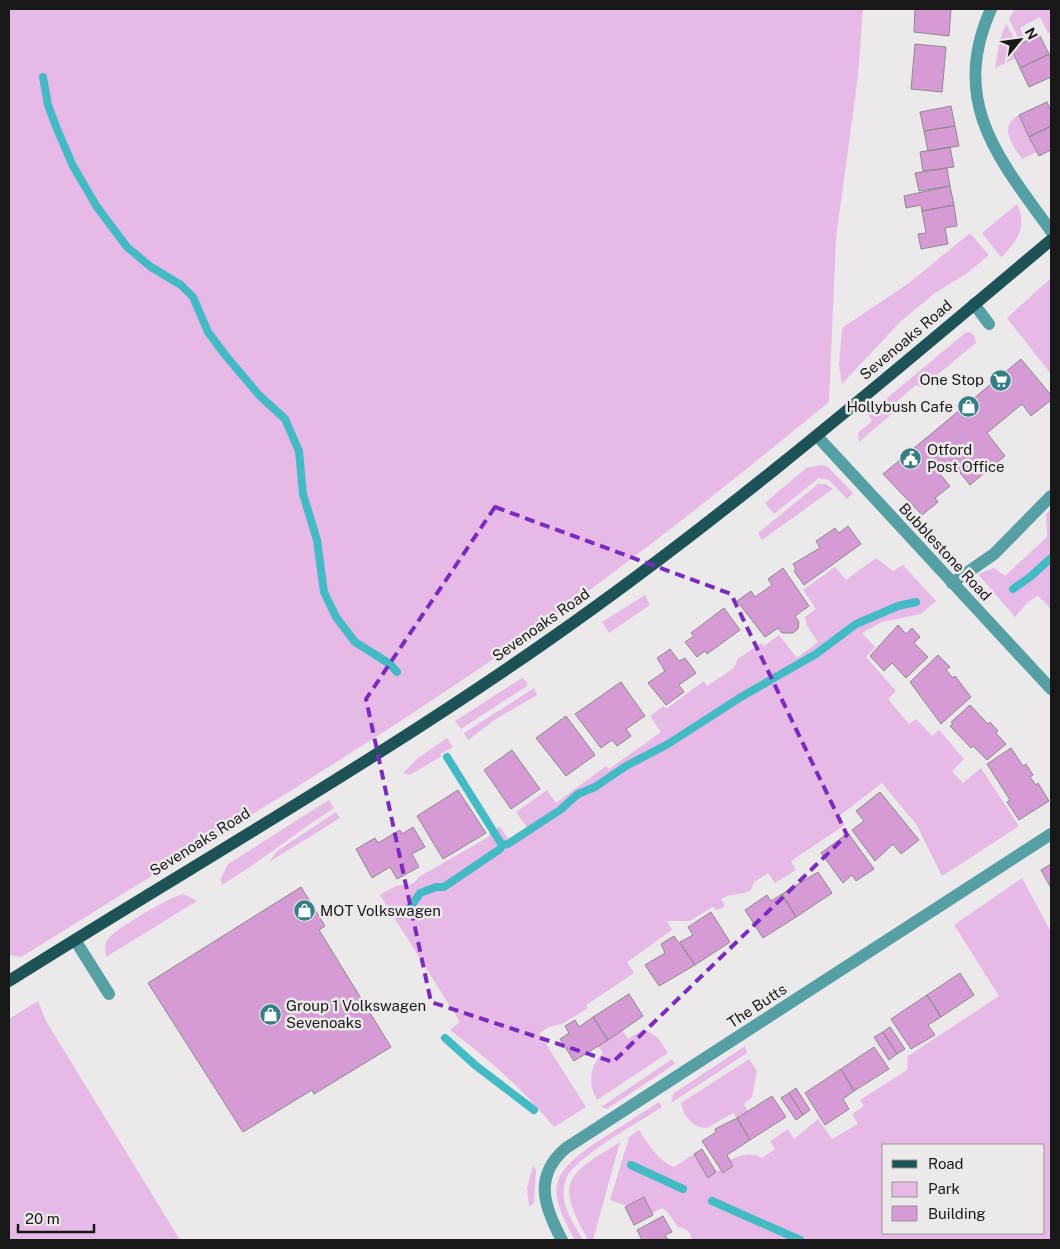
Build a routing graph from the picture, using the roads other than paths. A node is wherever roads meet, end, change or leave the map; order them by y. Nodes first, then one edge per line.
1 (991, 9) edge
2 (1051, 231) edge
3 (1051, 240) edge
4 (974, 304) junction
5 (989, 324) dead end
6 (817, 436) junction
7 (1051, 496) edge
8 (952, 583) junction
9 (1051, 690) edge
10 (1051, 834) edge
11 (74, 940) junction
12 (9, 981) edge
13 (109, 994) dead end
14 (562, 1240) edge

1 - 2 street
3 - 4 main road, Sevenoaks Road
4 - 5 street
4 - 6 main road, Sevenoaks Road
6 - 8 street, Bubblestone Road
6 - 11 main road, Sevenoaks Road
7 - 8 street
8 - 9 street, Bubblestone Road
10 - 14 street, The Butts
11 - 12 main road, Sevenoaks Road
11 - 13 street

